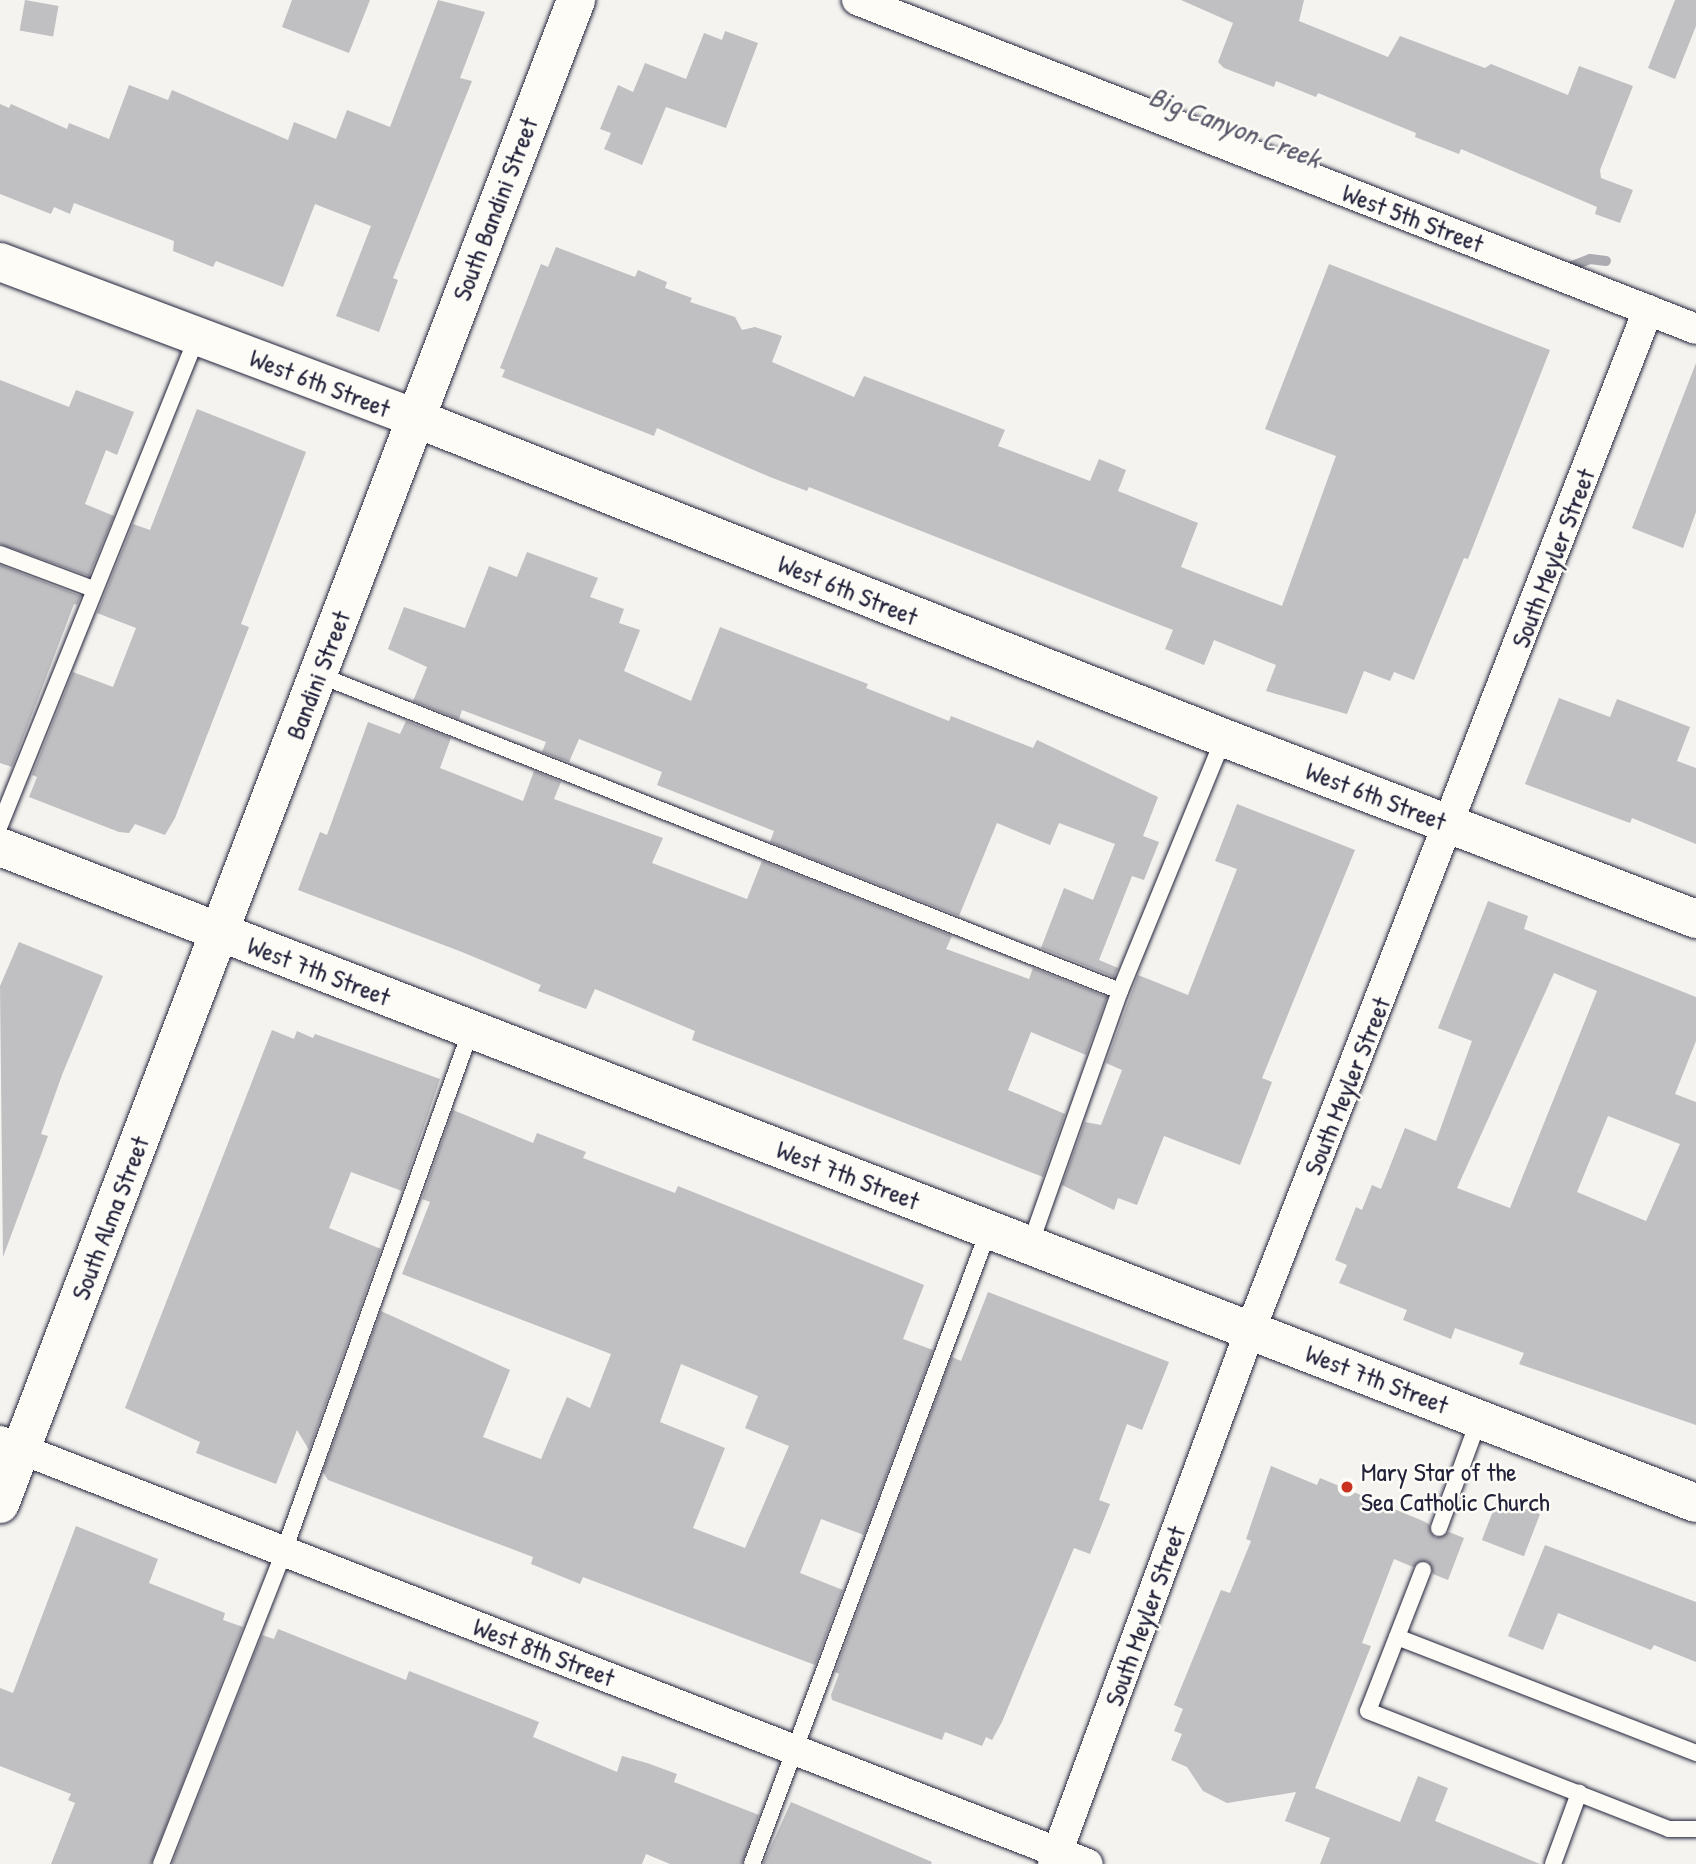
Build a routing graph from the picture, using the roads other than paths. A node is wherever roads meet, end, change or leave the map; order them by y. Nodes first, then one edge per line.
1 (576, 0) edge
2 (857, 0) edge
3 (0, 262) edge
4 (1647, 310) junction
5 (1696, 329) edge
6 (197, 337) junction
7 (415, 418) junction
8 (0, 554) edge
9 (93, 589) junction
10 (319, 675) junction
11 (1224, 738) junction
12 (1451, 824) junction
13 (0, 825) edge
14 (0, 847) edge
15 (1696, 919) edge
16 (220, 932) junction
17 (1120, 991) junction
18 (471, 1030) junction
19 (989, 1230) junction
20 (1030, 1245) junction
21 (1250, 1331) junction
22 (1479, 1419) junction
23 (11, 1446) edge
24 (1696, 1503) edge
25 (0, 1504) edge
26 (1439, 1528) dead end
27 (284, 1551) junction
28 (1423, 1570) dead end
29 (1397, 1637) junction
30 (796, 1750) junction
31 (1696, 1753) edge
32 (1579, 1793) junction
33 (1696, 1829) edge
34 (1055, 1858) edge
35 (161, 1864) edge
36 (752, 1864) edge
37 (1088, 1864) edge
38 (1553, 1864) edge

1 - 7 street, South Bandini Street
2 - 4 street, West 5th Street
3 - 6 street, West 6th Street
4 - 5 street, West 5th Street
4 - 12 street, South Meyler Street
6 - 7 street, West 6th Street
6 - 9 lane
7 - 10 street, Bandini Street
7 - 11 street, West 6th Street
8 - 9 lane
9 - 13 lane
10 - 16 street, Bandini Street
10 - 17 lane
11 - 12 street, West 6th Street
11 - 17 lane
12 - 15 street, West 6th Street
12 - 21 street, South Meyler Street
14 - 16 street, West 7th Street
16 - 18 street, West 7th Street
16 - 23 street, South Alma Street
17 - 20 lane
18 - 19 street, West 7th Street
18 - 27 lane
19 - 20 street, West 7th Street
19 - 30 lane
20 - 21 street, West 7th Street
21 - 22 street, West 7th Street
21 - 34 street, South Meyler Street
22 - 24 street, West 7th Street
22 - 26 lane
23 - 25 street, South Alma Street
23 - 27 street, West 8th Street
27 - 30 street, West 8th Street
27 - 35 lane
28 - 29 lane
29 - 31 lane
29 - 32 lane
30 - 34 street, West 8th Street
30 - 36 lane
32 - 33 lane
32 - 38 lane
34 - 37 street, West 8th Street

